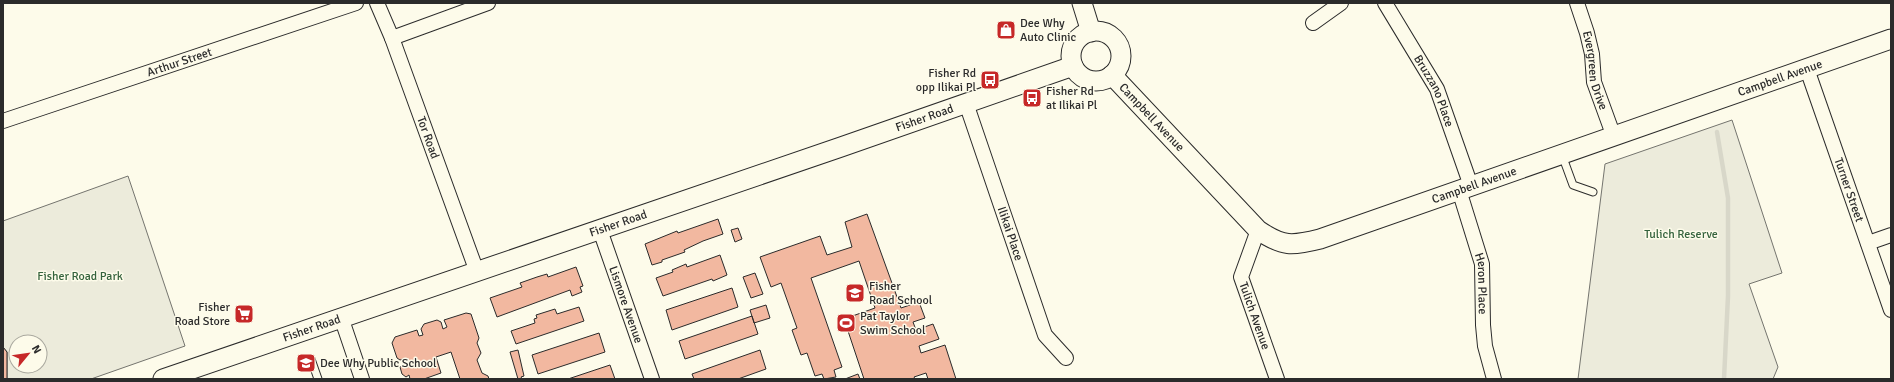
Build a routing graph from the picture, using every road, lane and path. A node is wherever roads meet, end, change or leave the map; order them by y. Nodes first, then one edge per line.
1 (356, 3) edge
2 (377, 3) edge
3 (488, 3) edge
4 (1082, 3) edge
5 (1341, 3) edge
6 (1385, 3) edge
7 (1577, 3) edge
8 (1313, 23) dead end
9 (1091, 32) junction
10 (392, 38) junction
11 (1891, 39) edge
12 (1073, 66) junction
13 (1807, 69) junction
14 (1112, 75) junction
15 (966, 103) junction
16 (3, 121) edge
17 (1614, 137) junction
18 (1562, 155) junction
19 (1465, 188) junction
20 (1593, 192) dead end
21 (600, 230) junction
22 (1258, 230) junction
23 (1891, 235) edge
24 (1868, 243) junction
25 (477, 272) junction
26 (1891, 310) edge
27 (341, 317) junction
28 (1066, 358) dead end
29 (311, 359) dead end
30 (163, 379) edge
31 (318, 379) edge
32 (362, 379) edge
33 (652, 379) edge
34 (1277, 379) edge
35 (1494, 379) edge

1 - 16 street, Arthur Street
2 - 10 street, Tor Road
3 - 10 street
4 - 9 main road
5 - 8 street
6 - 19 street, Bruzzano Place
7 - 17 street, Evergreen Drive
9 - 12 main road
9 - 14 main road
10 - 25 street, Tor Road
11 - 13 main road, Campbell Avenue
12 - 14 main road
12 - 15 main road, Fisher Road
13 - 17 main road, Campbell Avenue
13 - 24 street, Turner Street
14 - 22 main road, Campbell Avenue
15 - 21 main road, Fisher Road
15 - 28 street, Ilikai Place
17 - 18 main road, Campbell Avenue
18 - 19 main road, Campbell Avenue
18 - 20 lane
19 - 22 main road, Campbell Avenue
19 - 35 street, Heron Place
21 - 25 main road, Fisher Road
21 - 33 street, Lismore Avenue
22 - 34 street, Tulich Avenue
23 - 24 street
24 - 26 street, Turner Street
25 - 27 main road, Fisher Road
27 - 30 main road, Fisher Road
27 - 32 street
29 - 31 lane

